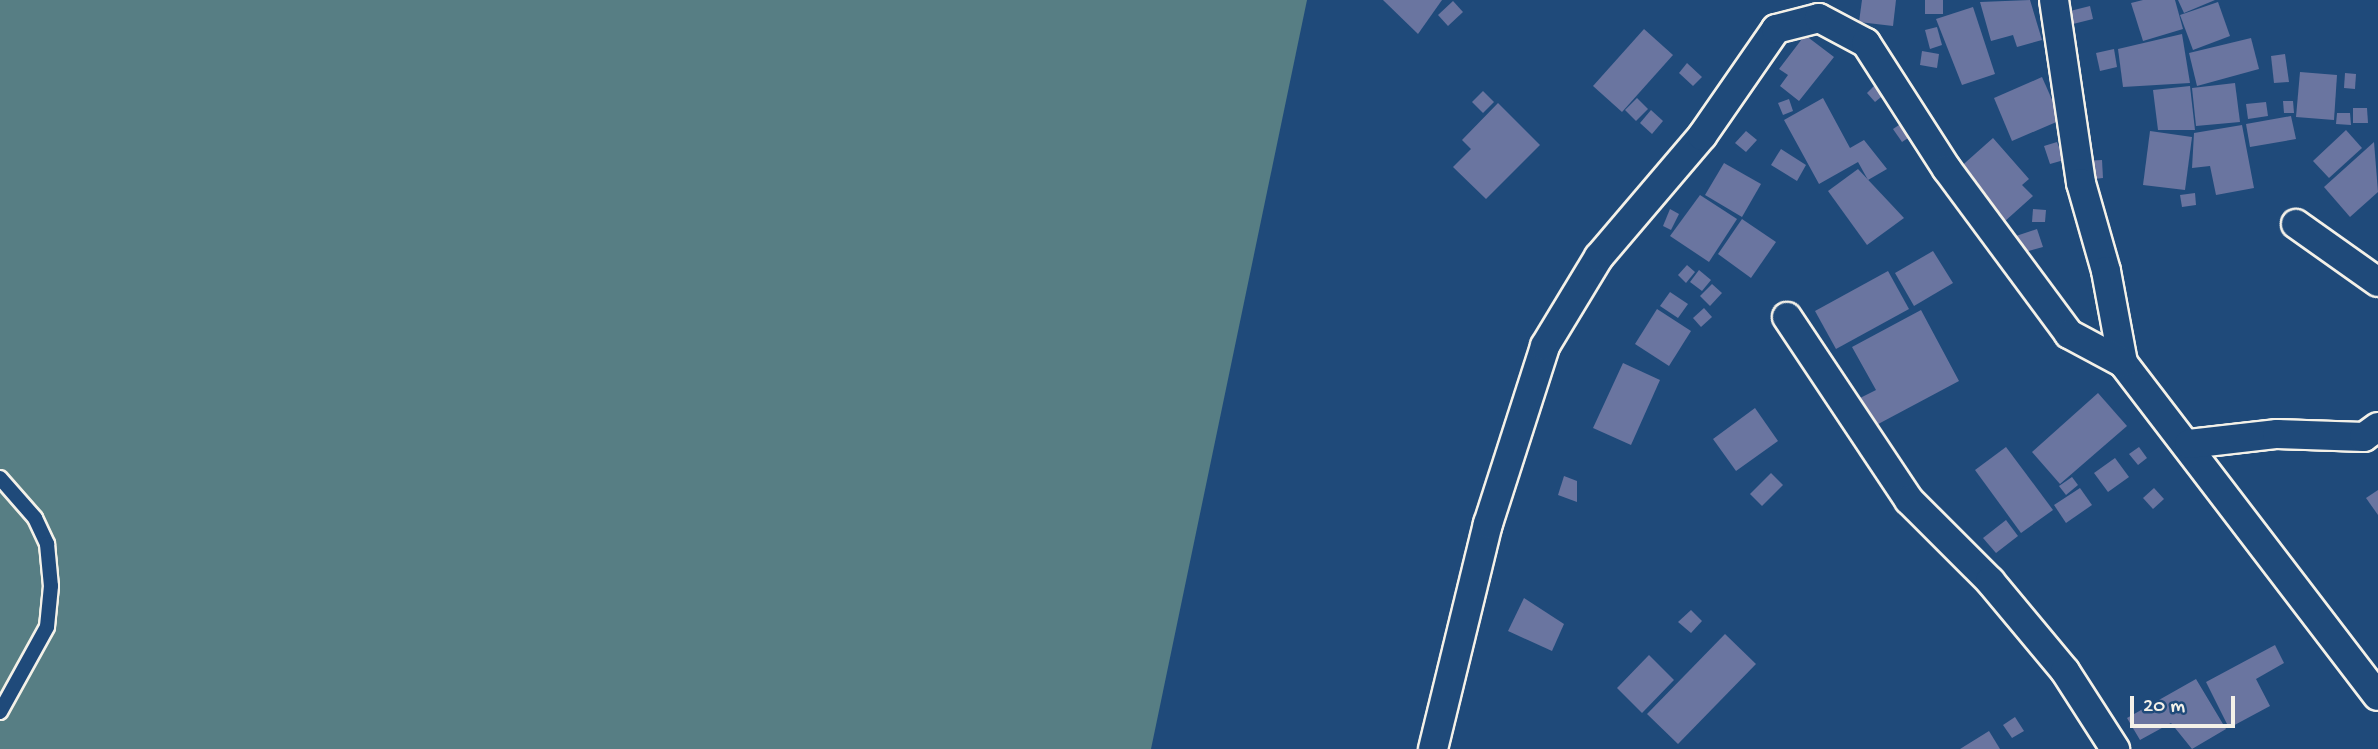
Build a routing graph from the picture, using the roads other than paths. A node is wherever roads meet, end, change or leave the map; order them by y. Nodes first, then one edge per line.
1 (2054, 0) edge
2 (2296, 224) dead end
3 (2378, 282) edge
4 (1787, 317) dead end
5 (2123, 363) junction
6 (2378, 427) edge
7 (2189, 444) junction
8 (0, 478) edge
9 (2378, 696) edge
10 (0, 712) edge
11 (1433, 749) edge
12 (2115, 749) edge

1 - 5 street
2 - 3 street
4 - 12 street
5 - 7 street
5 - 11 street
6 - 7 street
7 - 9 street
8 - 10 lane

